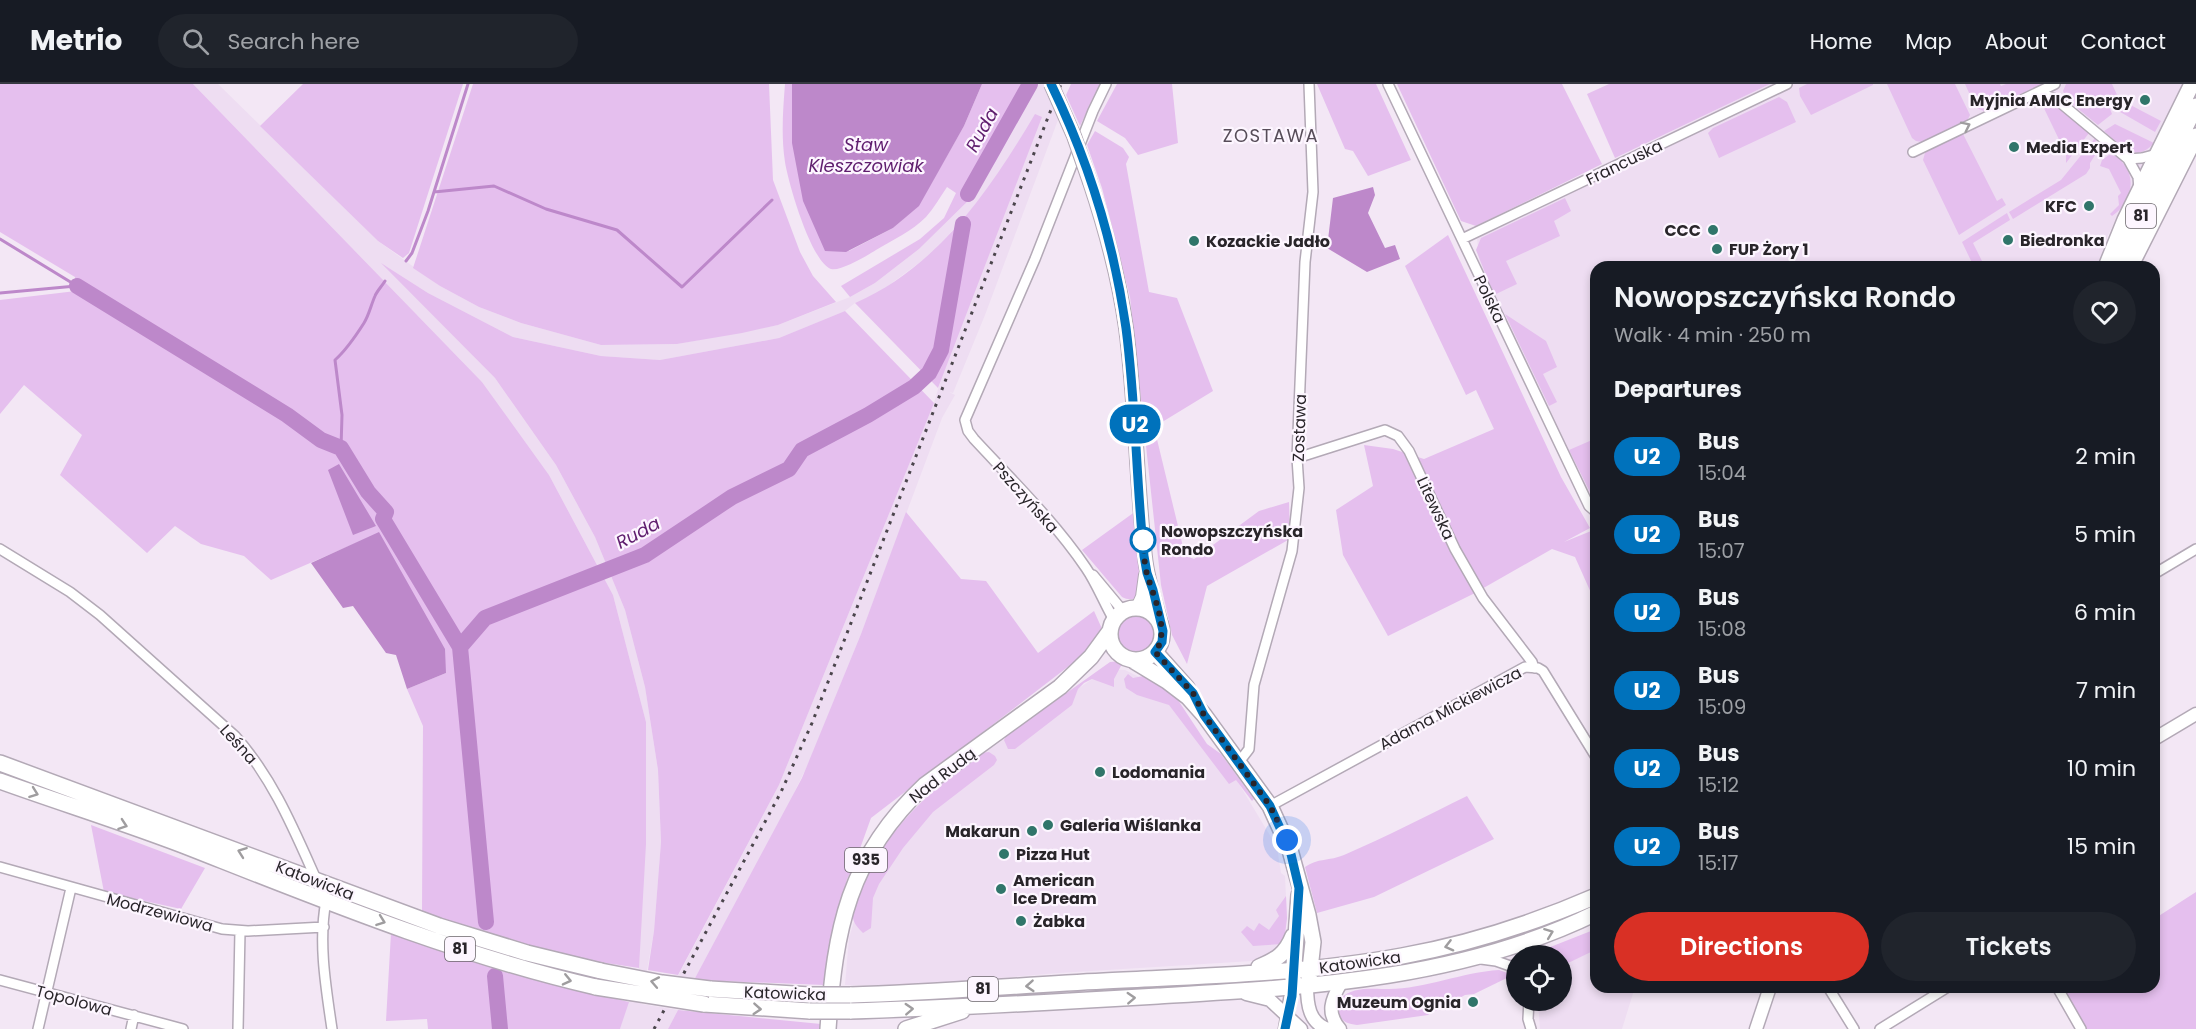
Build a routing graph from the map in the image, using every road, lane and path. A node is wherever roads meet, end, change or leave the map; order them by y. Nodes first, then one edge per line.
1 (1051, 84) edge
2 (1106, 84) edge
3 (1309, 84) edge
4 (1388, 84) edge
5 (1786, 84) edge
6 (2057, 84) edge
7 (2192, 84) edge
8 (2032, 95) junction
9 (2057, 100) junction
10 (2196, 106) edge
11 (2196, 136) edge
12 (1913, 152) dead end
13 (2157, 154) junction
14 (2128, 159) junction
15 (2139, 192) junction
16 (1462, 239) junction
17 (2108, 261) edge
18 (2118, 261) edge
19 (2133, 261) edge
20 (1297, 458) junction
21 (1590, 507) edge
22 (0, 549) edge
23 (2196, 549) edge
24 (2160, 570) edge
25 (1147, 573) junction
26 (1121, 618) junction
27 (1161, 624) junction
28 (1155, 652) junction
29 (1118, 653) junction
30 (1134, 661) junction
31 (1534, 668) junction
32 (1060, 687) junction
33 (2196, 714) edge
34 (1204, 715) junction
35 (2160, 735) edge
36 (1590, 747) edge
37 (1239, 762) junction
38 (0, 763) edge
39 (0, 780) edge
40 (1270, 806) junction
41 (0, 867) edge
42 (316, 880) junction
43 (71, 888) junction
44 (1299, 888) junction
45 (1590, 898) edge
46 (326, 901) junction
47 (1590, 915) edge
48 (1296, 925) junction
49 (324, 927) junction
50 (240, 931) junction
51 (1312, 942) junction
52 (1474, 958) junction
53 (1358, 963) junction
54 (1506, 964) edge
55 (1310, 968) junction
56 (1293, 969) junction
57 (1245, 973) junction
58 (0, 980) edge
59 (1341, 983) junction
60 (1300, 987) junction
61 (46, 992) junction
62 (1233, 992) junction
63 (1768, 993) edge
64 (1832, 993) edge
65 (1938, 993) edge
66 (2060, 993) edge
67 (973, 1006) junction
68 (1528, 1011) edge
69 (134, 1015) junction
70 (1287, 1016) junction
71 (1528, 1019) junction
72 (38, 1029) edge
73 (131, 1029) edge
74 (183, 1029) edge
75 (237, 1029) edge
76 (332, 1029) edge
77 (828, 1029) edge
78 (906, 1029) edge
79 (1285, 1029) edge
80 (1301, 1029) edge
81 (1328, 1029) edge
82 (1340, 1029) edge
83 (1524, 1029) edge
84 (1531, 1029) edge
85 (1756, 1029) edge
86 (1854, 1029) edge
87 (1880, 1029) edge
88 (2081, 1029) edge

1 - 25 main road, 935, bridge
2 - 26 street, Pszczyńska
3 - 20 street, Zostawa
4 - 16 street, Polska
5 - 16 street, Francuska
6 - 8 street
6 - 9 street
7 - 13 main road
8 - 9 street
12 -> 8 street
9 - 14 street
10 - 18 main road, 81
11 - 19 main road, 81
13 - 14 street
13 - 15 main road
14 - 15 street
15 - 17 main road
16 - 21 street, Polska
20 - 31 street, Litewska
20 - 37 street, Zostawa
22 - 42 street, Leśna
23 - 24 street
25 - 26 main road, 935
25 - 27 main road, 935
26 - 27 main road
26 - 29 main road
26 - 32 main road, Nad Rudą / 935
27 - 28 main road, 935
28 - 30 main road
28 - 34 main road
29 - 30 main road
29 - 32 main road, Nad Rudą / 935
30 - 34 main road
31 - 36 street, Adama Mickiewicza
31 - 40 street, Adama Mickiewicza
32 - 77 main road, Nad Rudą / 935
33 - 35 street
34 - 37 main road
37 - 40 main road
42 -> 38 main road, Katowicka / 81
39 -> 46 main road, Katowicka / 81
40 - 44 main road
41 - 43 street, Modrzewiowa
42 - 46 street, Leśna
57 -> 42 main road, Katowicka / 81, bridge
43 - 50 street, Modrzewiowa
43 - 61 street
44 - 48 main road
44 - 51 main road
45 -> 53 main road, Katowicka / 81
46 - 49 street, Leśna
46 -> 67 main road, Katowicka / 81, bridge
52 -> 47 main road, Katowicka / 81
48 - 56 main road
48 - 57 main road
49 - 50 street, Modrzewiowa
49 - 76 street, Leśna
50 - 75 street
51 - 53 main road
51 - 55 main road
52 - 54 street
52 - 59 main road, Katowicka / 81
53 - 55 main road, Katowicka / 81
55 - 56 main road, Katowicka / 81
55 - 60 main road
56 - 57 main road, Katowicka / 81
56 - 60 main road
58 - 61 street, Topolowa
59 - 60 main road, Katowicka / 81
59 - 82 street
60 - 62 main road, Katowicka / 81
60 - 70 street
60 - 81 street
61 - 69 street, Topolowa
61 - 72 street
67 -> 62 main road, Katowicka / 81
62 - 70 street
63 - 85 street
64 - 86 street
65 - 87 street
66 - 88 street
67 - 78 main road
68 - 71 street
69 - 73 street
69 - 74 street, Topolowa
70 - 79 street
70 - 80 street
71 - 83 street
71 - 84 street

